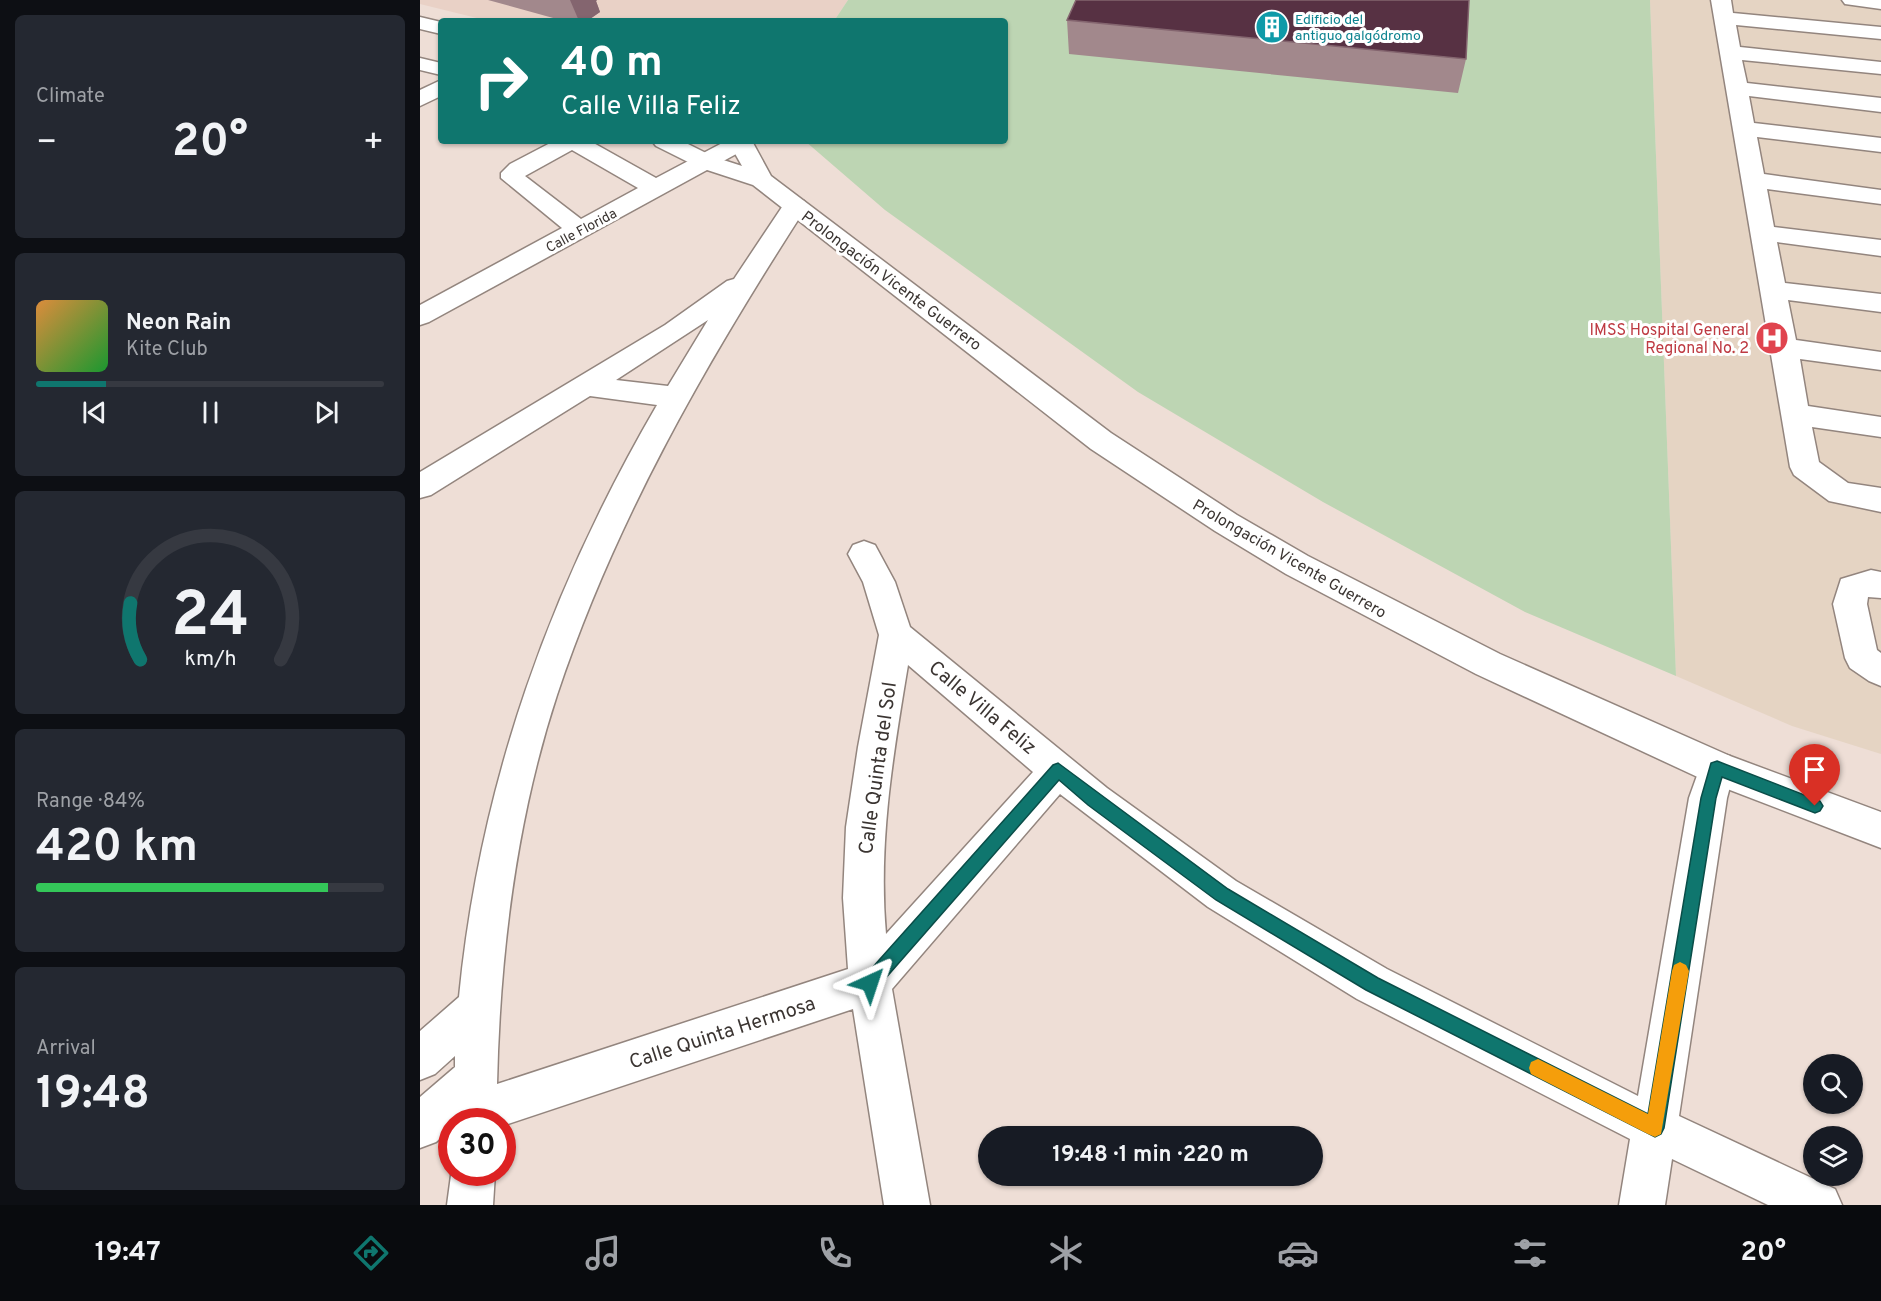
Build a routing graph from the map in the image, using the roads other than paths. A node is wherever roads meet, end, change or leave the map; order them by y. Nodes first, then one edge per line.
1 (1852, 0) edge
2 (1881, 3) edge
3 (1723, 9) edge
4 (420, 23) edge
5 (438, 27) edge
6 (1881, 33) edge
7 (1730, 52) junction
8 (420, 64) edge
9 (438, 68) edge
10 (1881, 68) edge
11 (1737, 88) junction
12 (438, 89) edge
13 (420, 99) edge
14 (1881, 105) edge
15 (1745, 129) junction
16 (566, 144) edge
17 (577, 144) edge
18 (670, 144) edge
19 (738, 144) edge
20 (742, 144) edge
21 (1881, 145) edge
22 (706, 162) junction
23 (761, 180) junction
24 (1754, 180) junction
25 (657, 189) junction
26 (1881, 197) edge
27 (795, 206) junction
28 (580, 230) junction
29 (1763, 233) junction
30 (1881, 248) edge
31 (745, 280) junction
32 (1773, 290) junction
33 (1881, 303) edge
34 (420, 316) edge
35 (1784, 348) junction
36 (1881, 361) edge
37 (586, 386) junction
38 (677, 397) junction
39 (1796, 414) junction
40 (1881, 427) edge
41 (420, 487) edge
42 (1881, 500) edge
43 (864, 554) dead end
44 (1881, 585) edge
45 (894, 626) junction
46 (1881, 671) edge
47 (1717, 768) junction
48 (1058, 770) junction
49 (1881, 830) edge
50 (870, 983) junction
51 (479, 1007) junction
52 (420, 1059) edge
53 (475, 1104) edge
54 (420, 1126) edge
55 (1655, 1128) junction
56 (471, 1186) edge
57 (470, 1205) edge
58 (908, 1205) edge
59 (1642, 1205) edge
60 (1819, 1205) edge

1 - 2 street
3 - 6 street
3 - 7 street
4 - 5 street
7 - 10 street
7 - 11 street
8 - 9 street
11 - 14 street
11 - 15 street
12 - 13 street
15 - 21 street
15 - 24 street
16 - 28 street
17 - 25 street
18 - 22 street, Prolongación Vicente Guerrero
19 - 22 street, Calle Florida
20 - 23 street, Prolongación Vicente Guerrero
22 - 23 street, Prolongación Vicente Guerrero
22 - 25 street, Calle Florida
23 - 27 street, Prolongación Vicente Guerrero
24 - 26 street
24 - 29 street
25 - 28 street, Calle Florida
27 - 31 street
27 - 47 street, Prolongación Vicente Guerrero
28 - 34 street, Calle Florida
29 - 30 street
29 - 32 street
31 - 37 street
31 - 38 street
32 - 33 street
32 - 35 street
35 - 36 street
35 - 39 street
37 - 38 street
37 - 41 street
38 - 51 street
39 - 40 street
39 - 42 street
43 - 45 street
44 - 46 street
45 - 48 street, Calle Villa Feliz
45 - 50 street, Calle Quinta del Sol
47 - 49 street, Prolongación Vicente Guerrero
47 - 55 street
48 - 50 street
48 - 55 street, Calle Villa Feliz
50 - 53 street, Calle Quinta Hermosa
50 - 58 street, Calle Quinta del Sol
51 - 52 street
51 - 53 street
53 - 54 street
55 - 59 street
55 - 60 street, Calle Villa Feliz
56 - 57 street

